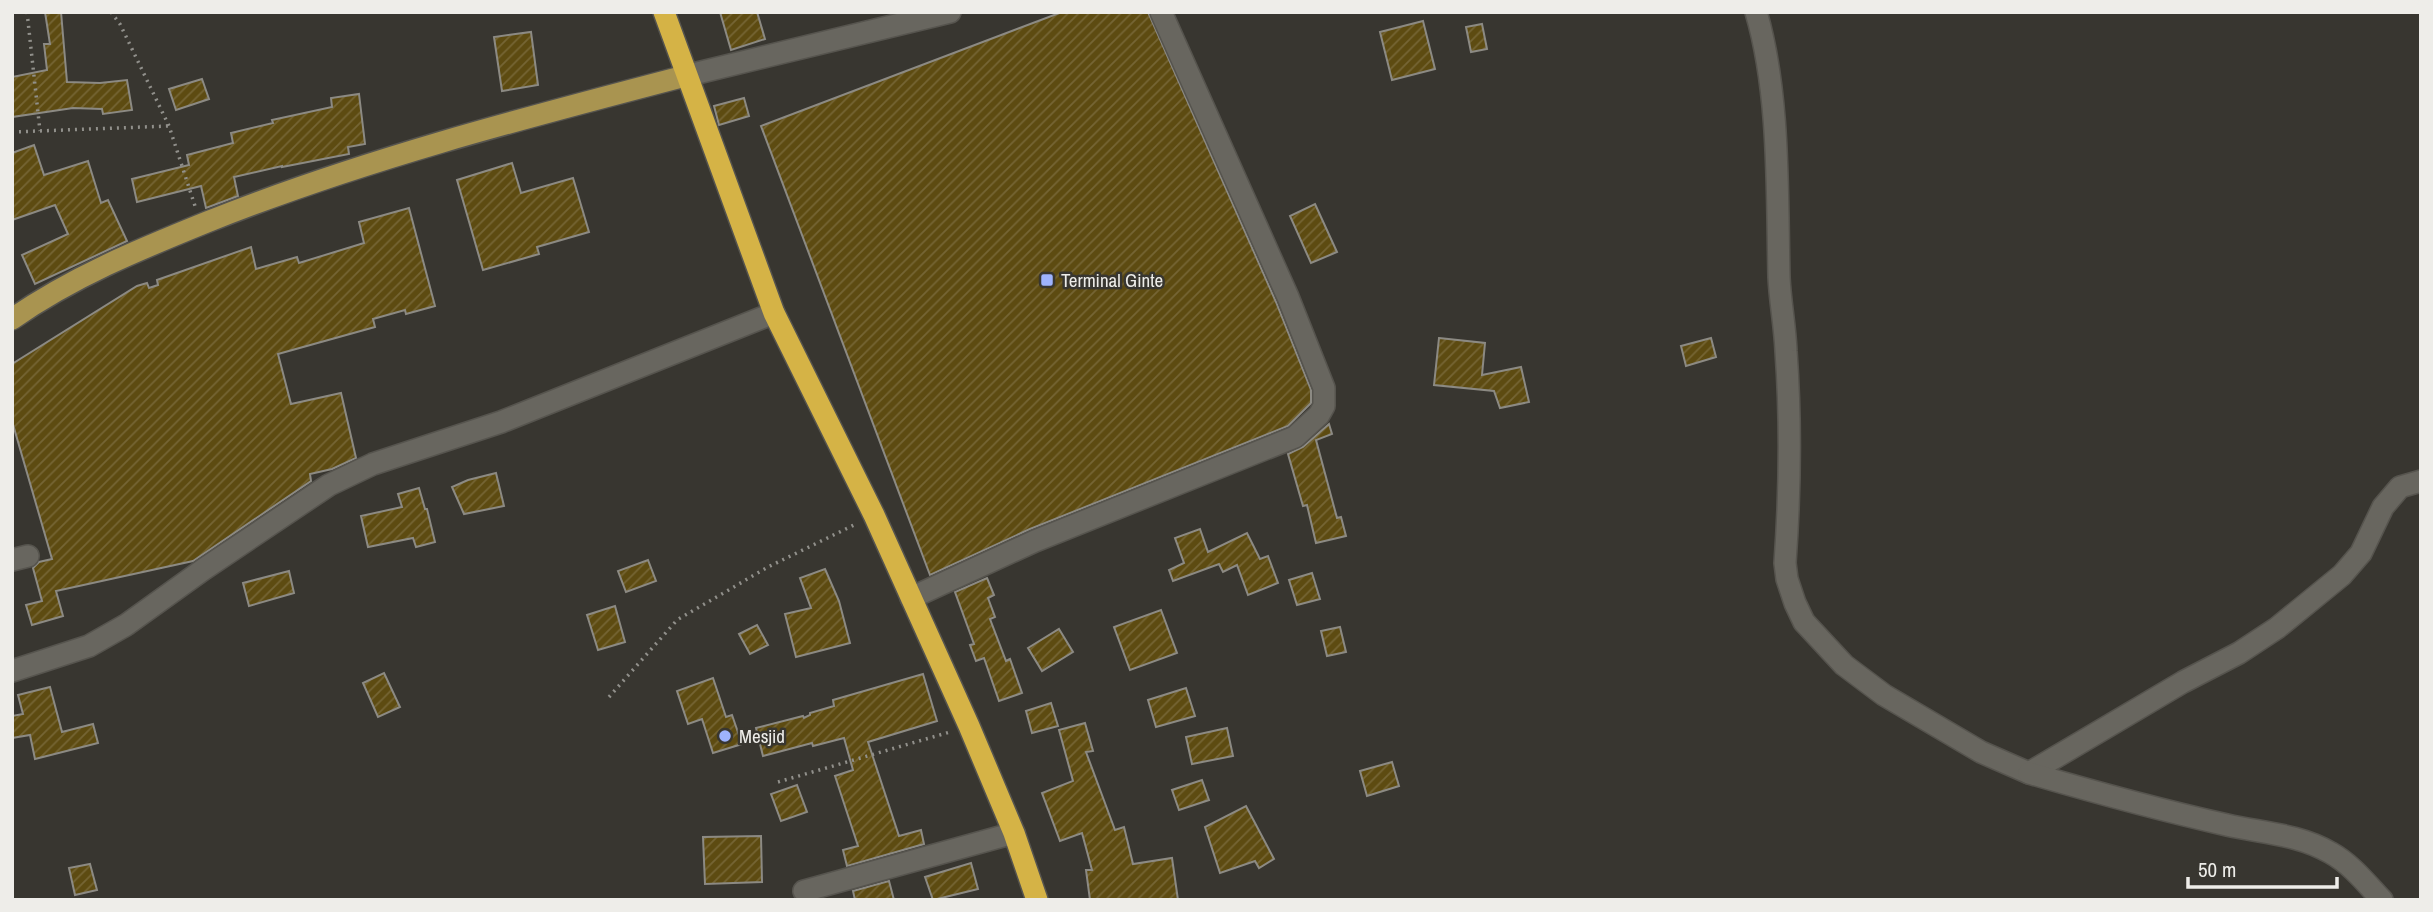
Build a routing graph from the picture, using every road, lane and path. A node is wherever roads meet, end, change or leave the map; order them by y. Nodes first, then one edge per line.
1 (27, 12) edge
2 (111, 12) edge
3 (664, 12) edge
4 (950, 12) edge
5 (1161, 12) edge
6 (1756, 12) edge
7 (685, 76) junction
8 (169, 126) junction
9 (40, 131) junction
10 (12, 132) edge
11 (201, 225) junction
12 (774, 313) junction
13 (12, 319) edge
14 (2421, 481) edge
15 (874, 515) junction
16 (911, 598) junction
17 (12, 671) edge
18 (609, 698) dead end
19 (969, 726) junction
20 (2029, 773) junction
21 (778, 782) dead end
22 (1014, 834) junction
23 (803, 891) dead end
24 (1037, 900) edge
25 (2382, 900) edge

1 - 9 path
2 - 8 path
3 - 7 highway
4 - 7 street
5 - 16 street
6 - 20 street
7 - 11 main road
7 - 12 highway
8 - 9 path
8 - 11 path
9 - 10 path
11 - 13 main road
12 - 15 highway
12 - 17 street
14 - 20 street
15 - 16 highway
15 - 18 path
16 - 19 highway
19 - 21 path
19 - 22 highway
20 - 25 street
22 - 23 street
22 - 24 highway

